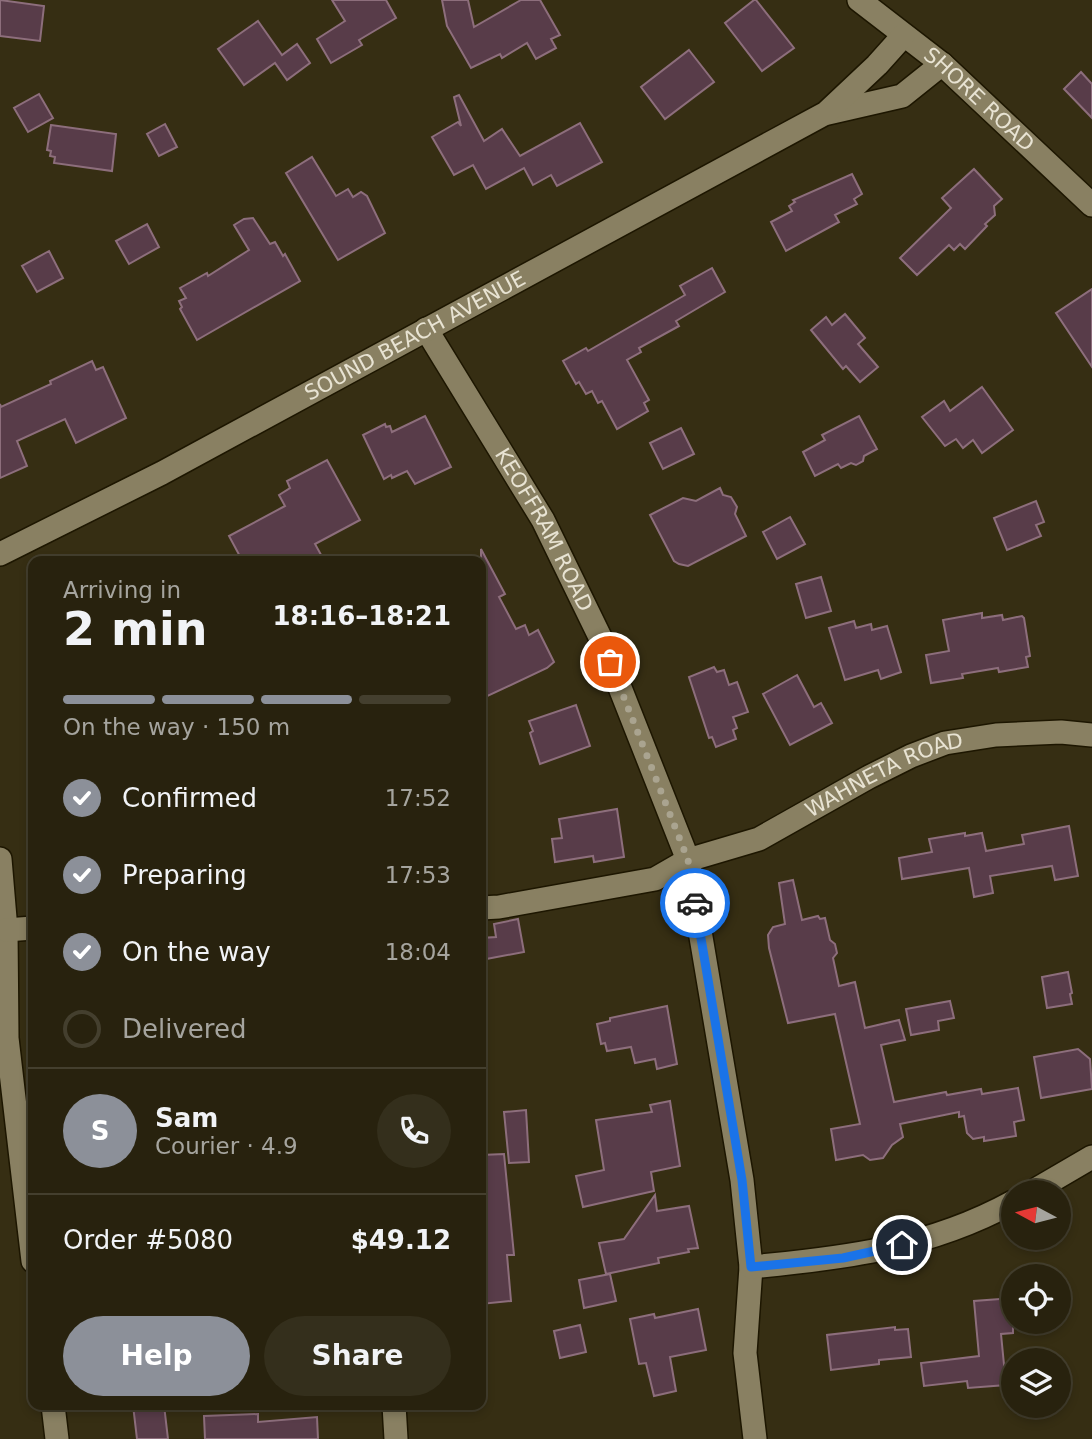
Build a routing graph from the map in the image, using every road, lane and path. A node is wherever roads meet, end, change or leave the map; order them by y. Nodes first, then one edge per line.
1 (859, 0) edge
2 (903, 36) junction
3 (942, 64) junction
4 (826, 113) junction
5 (1092, 205) edge
6 (426, 329) junction
7 (0, 554) edge
8 (1092, 735) edge
9 (0, 859) edge
10 (688, 860) junction
11 (486, 908) edge
12 (28, 928) edge
13 (6, 930) junction
14 (1092, 1157) edge
15 (1053, 1180) edge
16 (1001, 1208) edge
17 (28, 1219) edge
18 (751, 1267) junction
19 (54, 1410) edge
20 (394, 1410) edge
21 (57, 1439) edge
22 (396, 1439) edge
23 (755, 1439) edge

1 - 2 street, SHORE ROAD
2 - 3 street, SHORE ROAD
2 - 4 street, SOUND BEACH AVENUE
3 - 4 street, SOUND BEACH AVENUE
3 - 5 street, SHORE ROAD
4 - 6 street, SOUND BEACH AVENUE
6 - 7 street, SOUND BEACH AVENUE
6 - 10 street, KEOFFRAM ROAD
8 - 10 street, WAHNETA ROAD
9 - 13 street
10 - 11 street, WAHNETA ROAD
10 - 18 street, KEOFFRAM ROAD
12 - 13 street
13 - 17 street
14 - 15 street
16 - 18 street
18 - 23 street, KEOFFRAM ROAD
19 - 21 street
20 - 22 street

